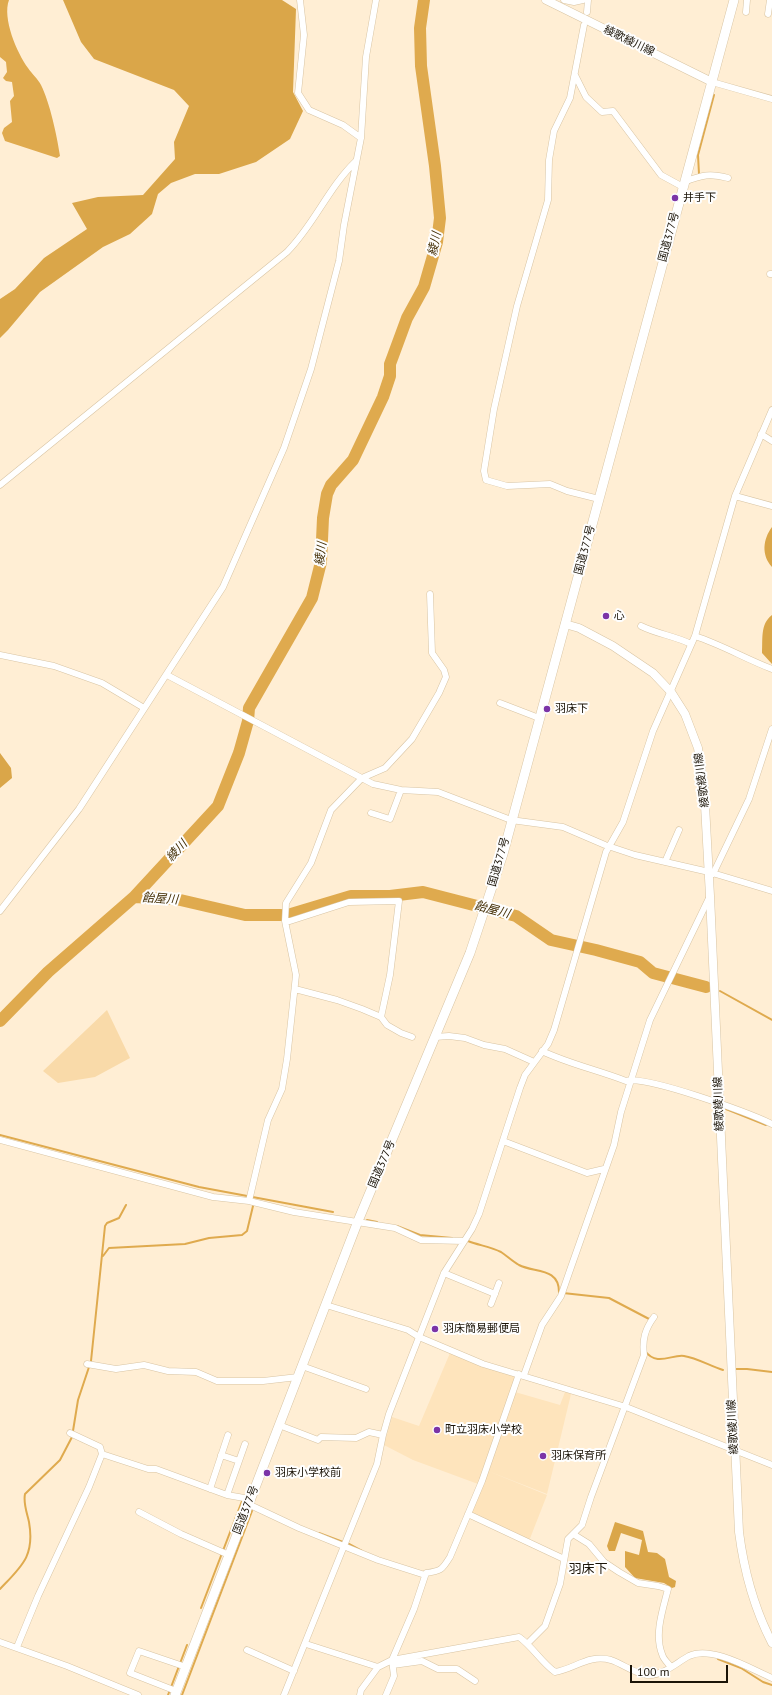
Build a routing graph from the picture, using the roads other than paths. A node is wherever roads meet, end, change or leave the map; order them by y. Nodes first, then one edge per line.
1 (300, 0) edge
2 (376, 0) edge
3 (546, 0) edge
4 (564, 0) edge
5 (583, 0) edge
6 (588, 0) edge
7 (734, 0) edge
8 (747, 0) edge
9 (770, 0) edge
10 (587, 12) dead end
11 (746, 12) dead end
12 (768, 14) dead end
13 (584, 25) dead end
14 (575, 75) junction
15 (712, 82) junction
16 (772, 99) edge
17 (362, 138) junction
18 (357, 161) junction
19 (728, 178) dead end
20 (684, 185) junction
21 (772, 410) edge
22 (761, 434) junction
23 (772, 441) edge
24 (0, 485) edge
25 (735, 496) junction
26 (599, 499) junction
27 (772, 506) edge
28 (430, 594) dead end
29 (565, 624) junction
30 (641, 626) dead end
31 (695, 636) junction
32 (691, 644) junction
33 (0, 655) edge
34 (772, 669) edge
35 (170, 677) junction
36 (671, 692) junction
37 (500, 703) dead end
38 (144, 708) junction
39 (539, 718) junction
40 (772, 729) edge
41 (362, 778) junction
42 (400, 790) junction
43 (371, 813) dead end
44 (511, 820) junction
45 (679, 830) dead end
46 (609, 846) junction
47 (665, 862) junction
48 (711, 873) junction
49 (772, 892) edge
50 (710, 896) junction
51 (0, 911) edge
52 (285, 921) junction
53 (295, 990) junction
54 (381, 1017) junction
55 (412, 1037) dead end
56 (435, 1037) junction
57 (542, 1051) junction
58 (534, 1062) junction
59 (630, 1080) junction
60 (719, 1104) junction
61 (772, 1124) edge
62 (0, 1140) edge
63 (503, 1141) junction
64 (604, 1169) junction
65 (249, 1198) junction
66 (358, 1221) junction
67 (464, 1241) junction
68 (444, 1273) junction
69 (500, 1283) dead end
70 (495, 1294) junction
71 (491, 1304) dead end
72 (326, 1305) junction
73 (652, 1320) dead end
74 (420, 1338) junction
75 (89, 1365) dead end
76 (302, 1366) junction
77 (522, 1374) junction
78 (298, 1377) junction
79 (366, 1389) dead end
80 (626, 1407) junction
81 (279, 1425) junction
82 (72, 1434) dead end
83 (228, 1435) dead end
84 (383, 1435) junction
85 (245, 1444) dead end
86 (734, 1449) junction
87 (102, 1454) junction
88 (221, 1455) junction
89 (239, 1461) junction
90 (772, 1465) edge
91 (210, 1489) junction
92 (227, 1495) junction
93 (249, 1501) junction
94 (139, 1512) dead end
95 (468, 1514) junction
96 (573, 1534) junction
97 (345, 1545) junction
98 (224, 1553) junction
99 (564, 1559) junction
100 (425, 1575) junction
101 (0, 1643) edge
102 (528, 1643) junction
103 (772, 1643) edge
104 (306, 1644) junction
105 (17, 1648) junction
106 (247, 1650) dead end
107 (393, 1662) junction
108 (181, 1666) junction
109 (378, 1667) junction
110 (671, 1667) junction
111 (294, 1671) junction
112 (772, 1678) edge
113 (475, 1681) dead end
114 (173, 1691) edge
115 (138, 1695) edge
116 (284, 1695) edge
117 (360, 1695) edge
118 (386, 1695) edge

1 - 17 street
2 - 17 street
3 - 15 main road, 綾歌綾川線
4 - 5 street
6 - 10 street
7 - 15 highway, 国道377号
8 - 11 street
9 - 12 street
13 - 14 street
14 - 20 street
14 - 26 street
15 - 16 street
15 - 20 highway, 国道377号
17 - 18 street
18 - 24 street
18 - 35 street
19 - 20 street
20 - 26 highway, 国道377号
21 - 22 street
22 - 23 street
22 - 25 street
25 - 27 street
25 - 31 street
26 - 29 highway, 国道377号
28 - 41 street
29 - 36 main road, 綾歌綾川線
29 - 39 highway, 国道377号
30 - 32 street
31 - 32 street
31 - 34 street
32 - 36 street
33 - 38 street
35 - 38 street
35 - 41 street
36 - 46 street
36 - 48 main road, 綾歌綾川線
37 - 39 street
38 - 51 street
39 - 44 highway, 国道377号
40 - 48 street
41 - 42 street
41 - 52 street
42 - 43 street
42 - 44 street
44 - 46 street
44 - 56 highway, 国道377号
45 - 47 street
46 - 47 street
46 - 57 street
47 - 48 street
48 - 49 street
48 - 50 main road, 綾歌綾川線
50 - 59 street
50 - 60 main road, 綾歌綾川線
52 - 53 street
52 - 54 street
53 - 54 street
53 - 65 street
54 - 55 street
56 - 58 street
56 - 66 highway, 国道377号
57 - 58 street
57 - 59 street
58 - 63 street
59 - 60 street
59 - 64 street
60 - 61 street
60 - 86 main road, 綾歌綾川線
62 - 65 street
63 - 64 street
63 - 67 street
64 - 77 street
65 - 66 street
66 - 67 street
66 - 72 highway, 国道377号
67 - 68 street
68 - 70 street
68 - 74 street
69 - 70 street
70 - 71 street
72 - 74 street
72 - 76 highway, 国道377号
73 - 80 street
74 - 77 street
74 - 84 street
75 - 78 street
76 - 78 highway, 国道377号
76 - 79 street
77 - 80 street
77 - 95 street
78 - 81 highway, 国道377号
80 - 86 street
80 - 96 street
81 - 84 street
81 - 93 highway, 国道377号
82 - 87 street
83 - 88 street
84 - 97 street
85 - 89 street
86 - 90 street
86 - 103 main road, 綾歌綾川線
87 - 91 street
87 - 105 street
88 - 89 street
88 - 91 street
89 - 92 street
91 - 92 street
92 - 93 street
93 - 97 street
93 - 98 highway, 国道377号
94 - 98 street
95 - 99 street
95 - 100 street
96 - 99 street
96 - 110 street
97 - 100 street
97 - 104 street
98 - 108 highway, 国道377号
99 - 102 street
100 - 107 street
101 - 105 street
102 - 107 street
102 - 110 street
104 - 109 street
104 - 111 street
105 - 115 street
106 - 111 street
107 - 109 street
107 - 113 street
107 - 118 street
108 - 114 highway, 国道377号
108 - 114 street
109 - 117 street
110 - 112 street
111 - 116 street

